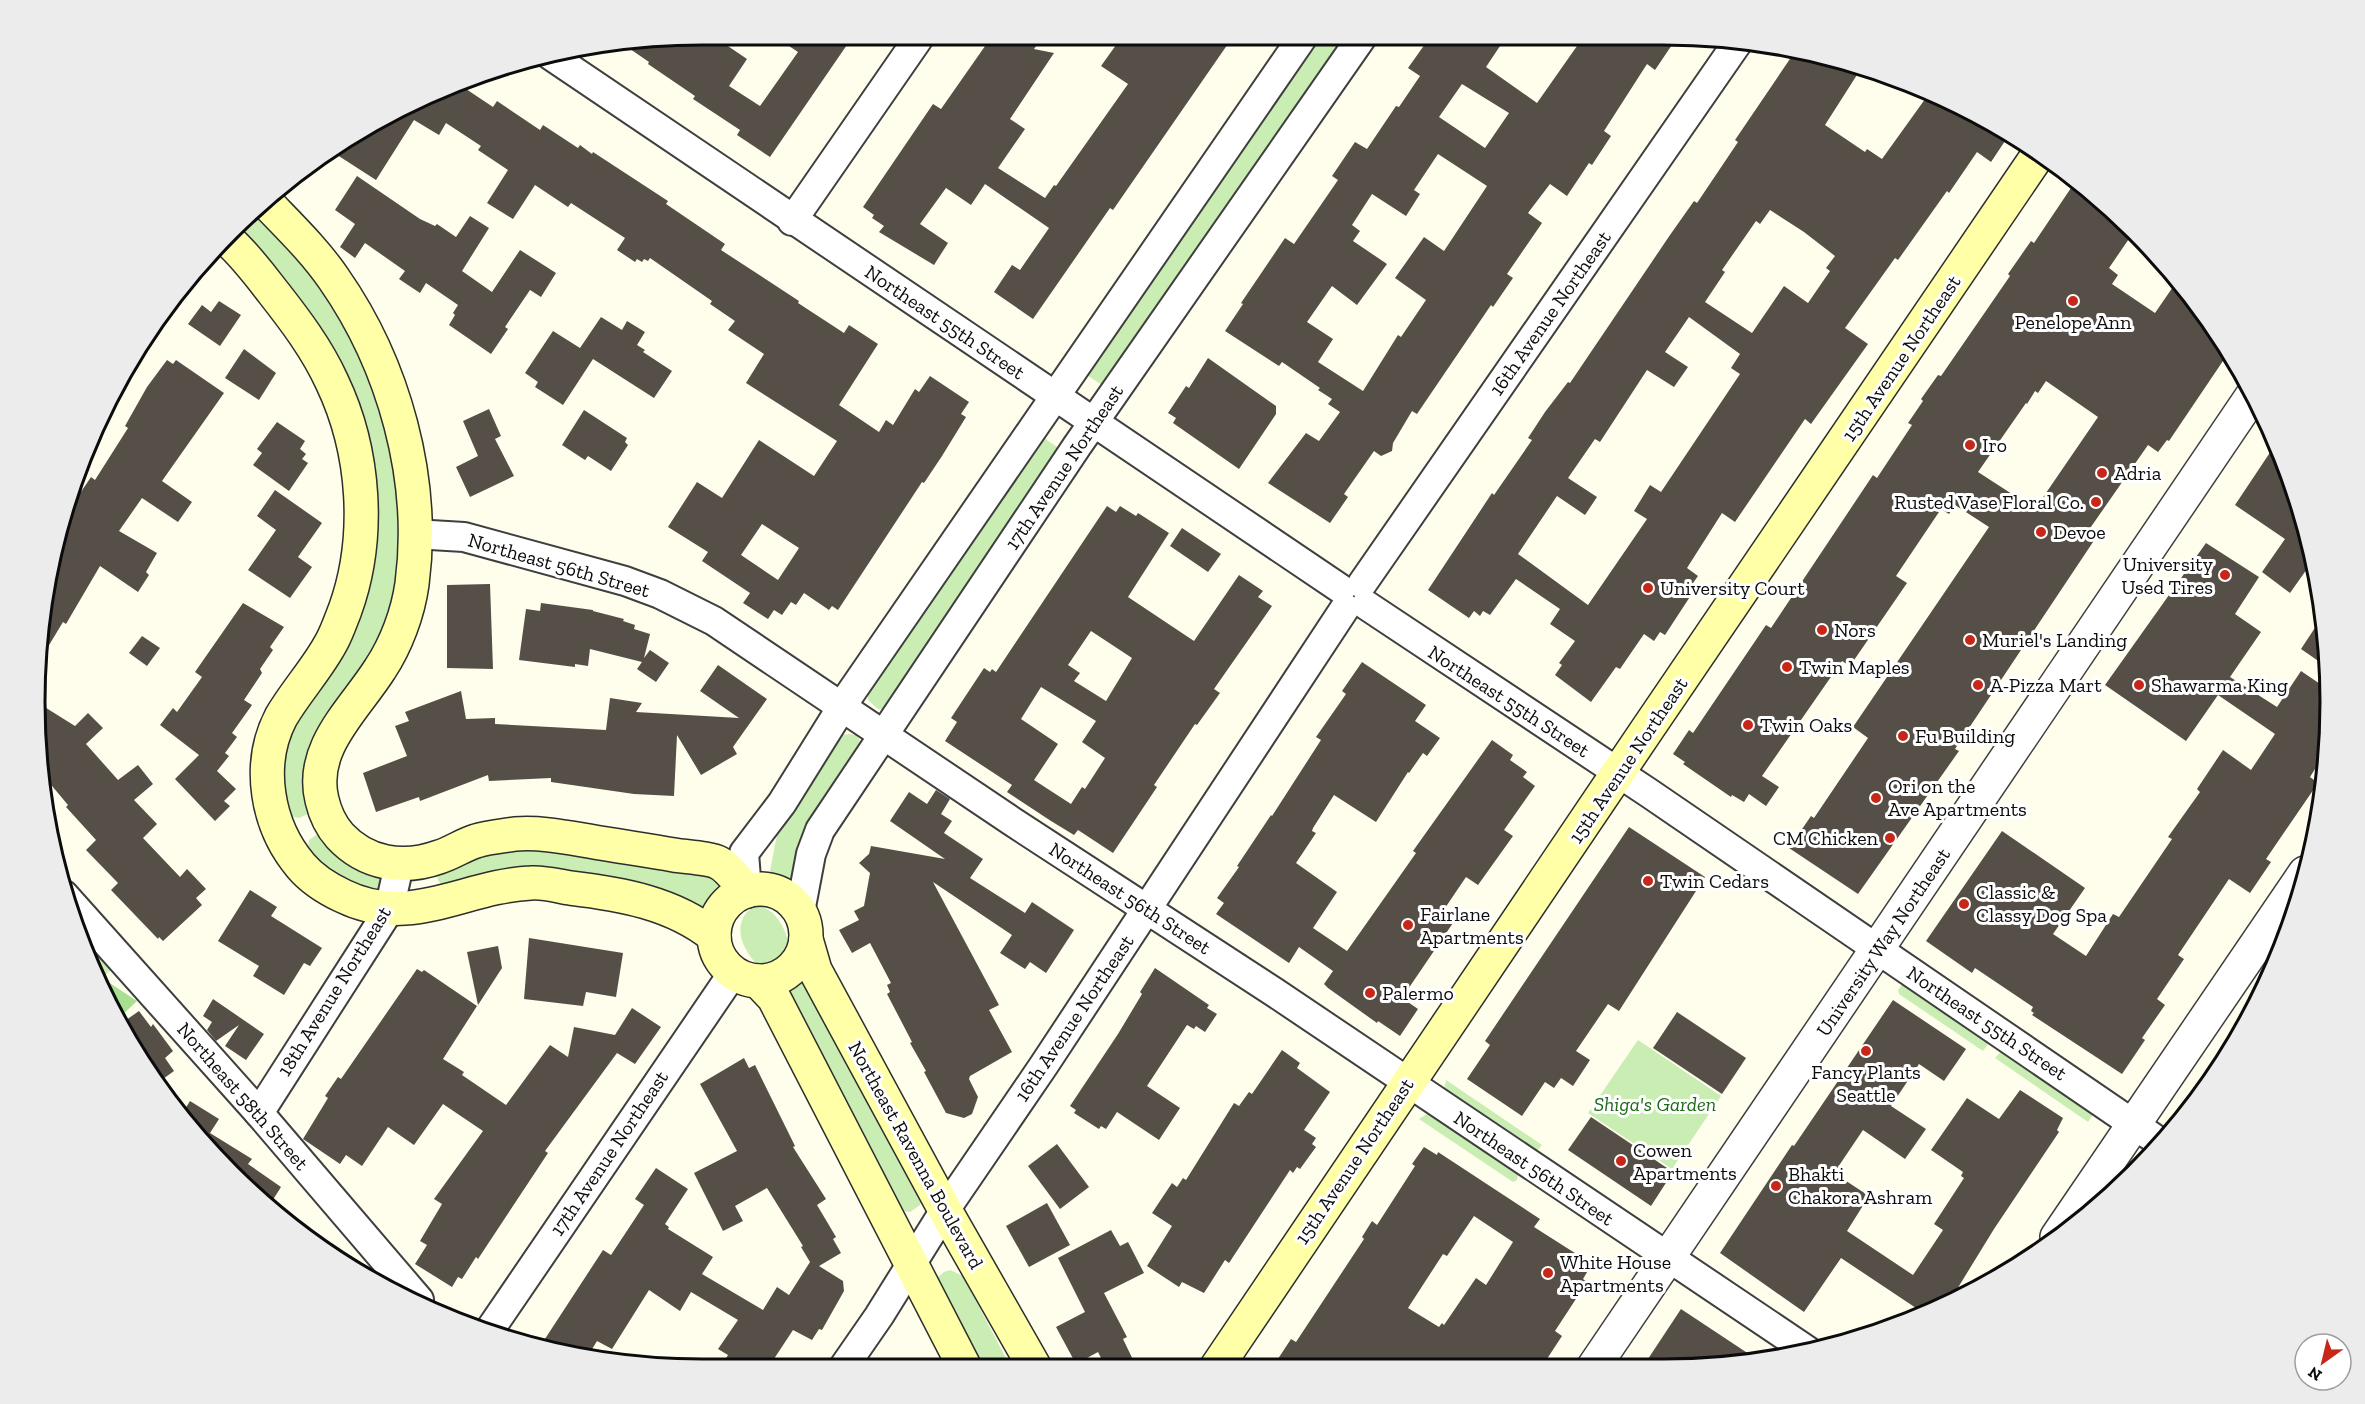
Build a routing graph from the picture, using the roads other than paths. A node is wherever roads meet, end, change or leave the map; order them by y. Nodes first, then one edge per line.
1 (914, 45) edge
2 (1297, 45) edge
3 (1356, 45) edge
4 (1733, 49) edge
5 (559, 61) edge
6 (2034, 160) edge
7 (271, 207) edge
8 (792, 220) junction
9 (231, 244) edge
10 (1056, 396) junction
11 (2247, 403) edge
12 (1094, 422) junction
13 (414, 534) junction
14 (1353, 596) junction
15 (841, 707) junction
16 (884, 735) junction
17 (1619, 773) junction
18 (732, 858) junction
19 (399, 865) junction
20 (747, 891) junction
21 (2290, 898) edge
22 (1146, 909) junction
23 (389, 910) junction
24 (80, 913) edge
25 (803, 925) junction
26 (714, 936) junction
27 (1878, 949) junction
28 (745, 977) junction
29 (1406, 1083) junction
30 (259, 1113) junction
31 (2146, 1132) edge
32 (2082, 1207) edge
33 (945, 1210) junction
34 (1668, 1258) junction
35 (912, 1265) junction
36 (411, 1291) edge
37 (494, 1325) edge
38 (1798, 1344) edge
39 (849, 1359) edge
40 (960, 1359) edge
41 (1030, 1359) edge
42 (1222, 1359) edge
43 (1599, 1359) edge

1 - 8 street
2 - 10 street
3 - 12 street, 17th Avenue Northeast
4 - 14 street, 16th Avenue Northeast
5 - 8 street, Northeast 55th Street
6 - 17 main road, 15th Avenue Northeast
7 - 13 main road
8 - 10 street, Northeast 55th Street
9 - 23 main road
10 - 12 street, Northeast 55th Street
10 - 15 street
11 - 27 street, University Way Northeast
12 - 14 street, Northeast 55th Street
12 - 16 street, 17th Avenue Northeast
13 - 15 street, Northeast 56th Street
13 - 19 main road
14 - 17 street, Northeast 55th Street
14 - 22 street, 16th Avenue Northeast
15 - 16 street, Northeast 56th Street
15 - 18 street
16 - 22 street, Northeast 56th Street
16 - 25 street, 17th Avenue Northeast
17 - 27 street, Northeast 55th Street
17 - 29 main road, 15th Avenue Northeast
18 - 19 main road
18 - 20 main road
19 - 23 street, 18th Avenue Northeast
20 - 25 main road
20 - 26 main road
21 - 31 street
22 - 29 street, Northeast 56th Street
22 - 33 street, 16th Avenue Northeast
23 - 26 main road
23 - 30 street, 18th Avenue Northeast
24 - 30 street, Northeast 58th Street
25 - 28 main road
25 - 33 main road, Northeast Ravenna Boulevard
26 - 28 main road
27 - 31 street, Northeast 55th Street
27 - 34 street, University Way Northeast
28 - 35 main road
28 - 37 street, 17th Avenue Northeast
29 - 34 street, Northeast 56th Street
29 - 42 main road, 15th Avenue Northeast
30 - 36 street, Northeast 58th Street
31 - 32 street
33 - 35 street, 16th Avenue Northeast
33 - 41 main road, Northeast Ravenna Boulevard
34 - 38 street, Northeast 56th Street
34 - 43 street, University Way Northeast
35 - 39 street, 16th Avenue Northeast
35 - 40 main road

